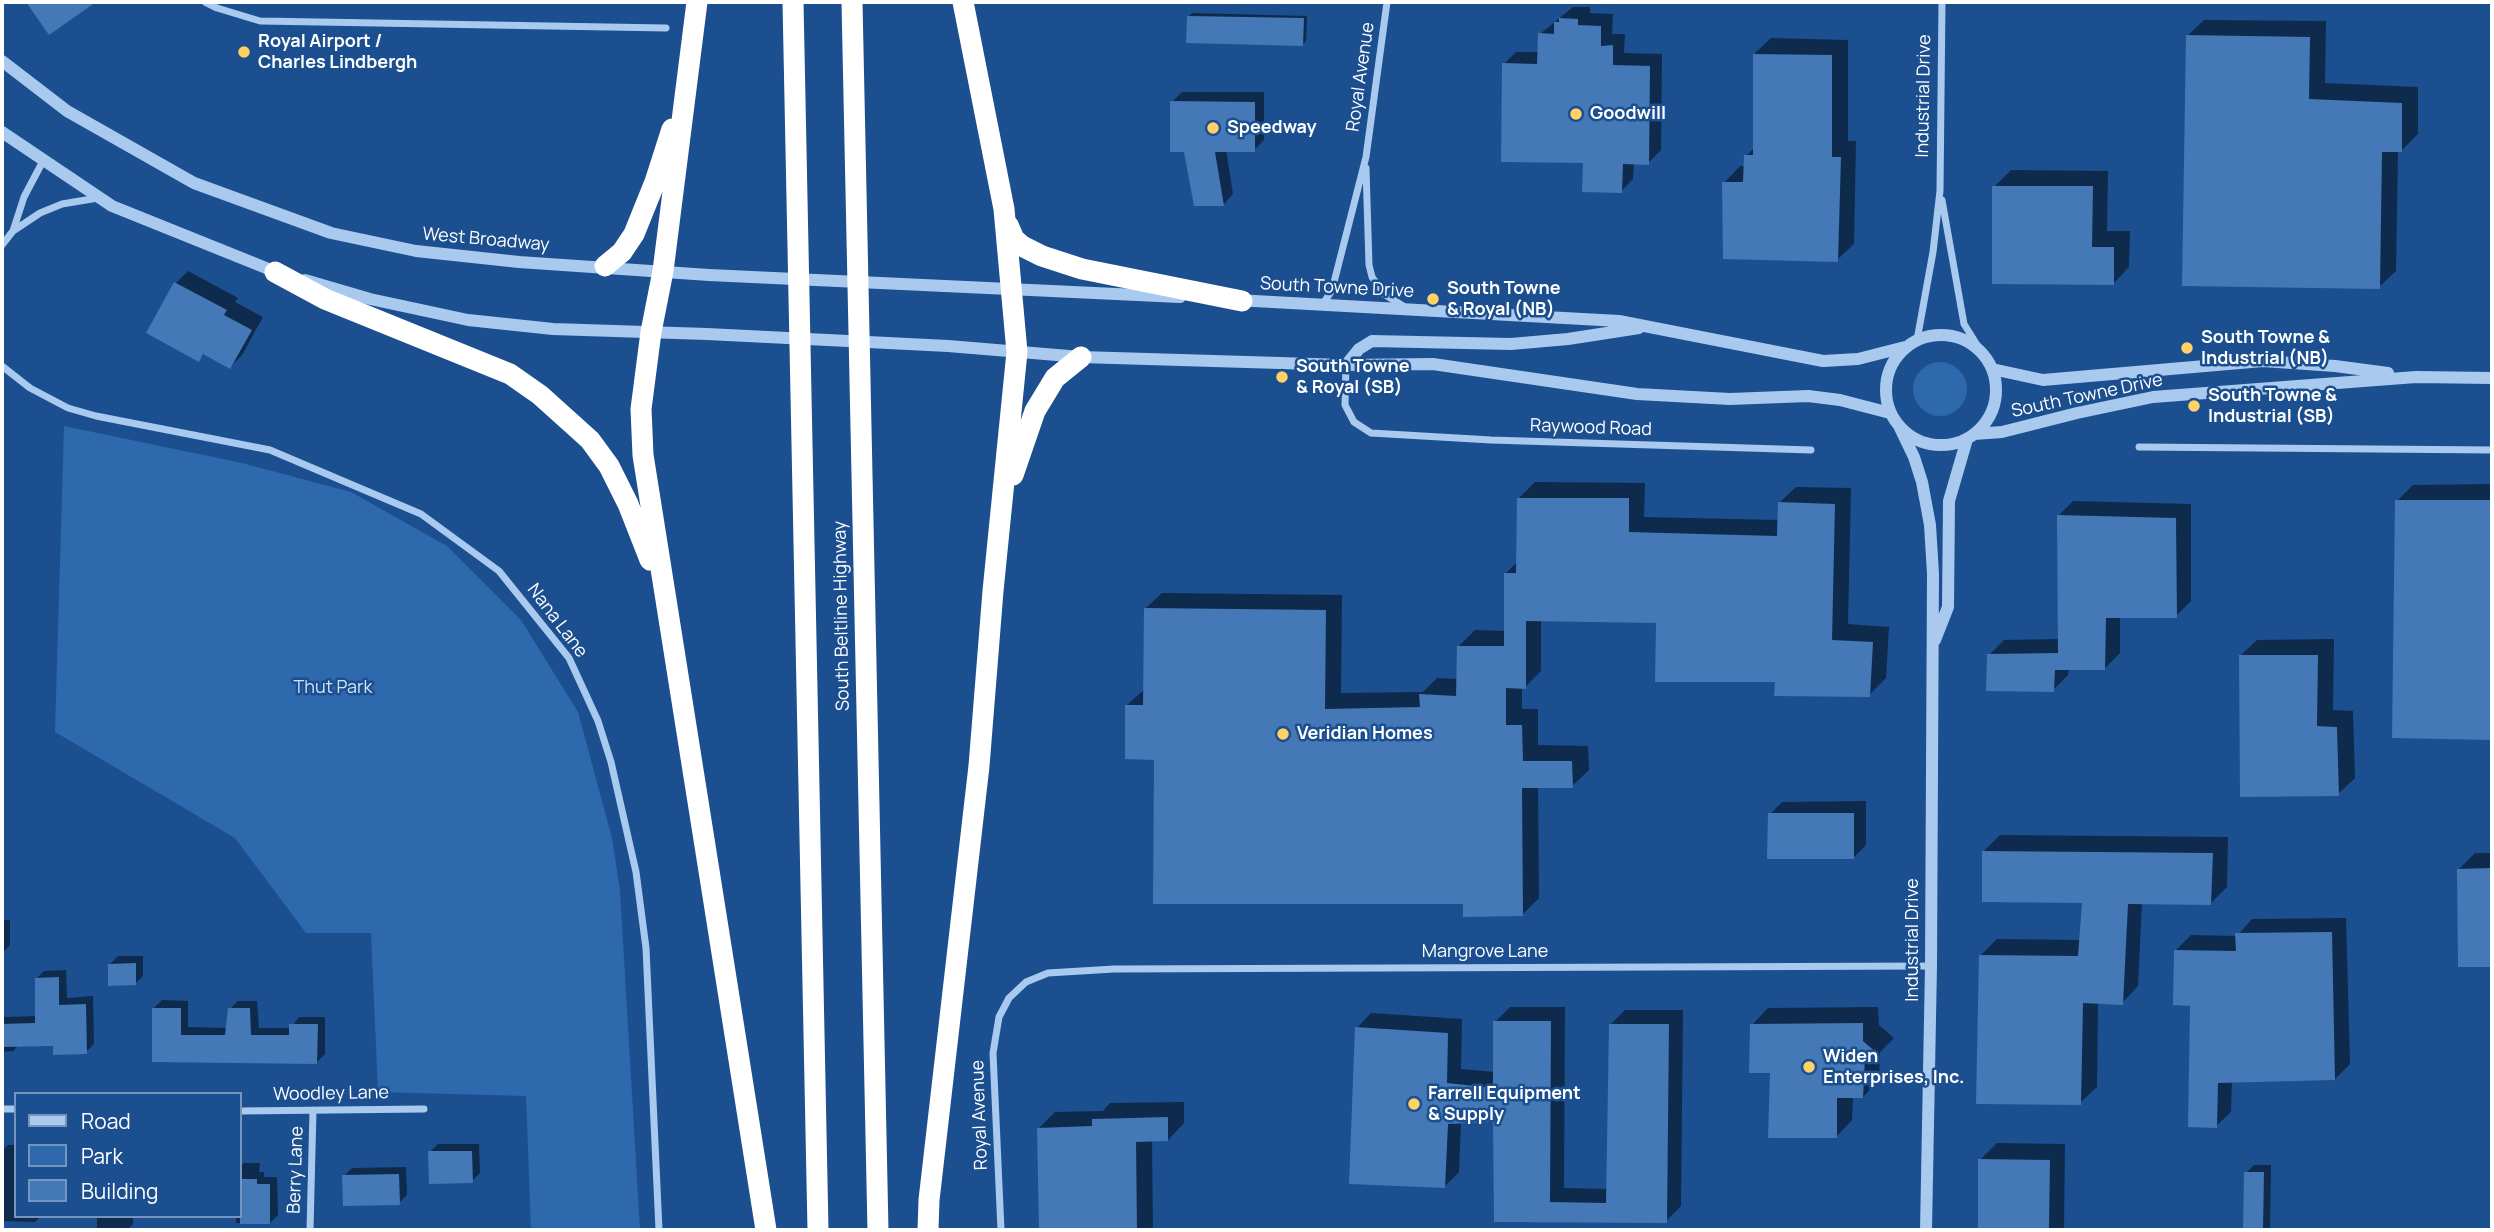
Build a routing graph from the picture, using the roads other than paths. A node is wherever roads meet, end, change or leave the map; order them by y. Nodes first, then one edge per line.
1 (205, 2) edge
2 (697, 2) edge
3 (793, 2) edge
4 (852, 2) edge
5 (963, 2) edge
6 (1387, 2) edge
7 (1942, 2) edge
8 (666, 28) dead end
9 (2, 61) edge
10 (689, 73) junction
11 (2, 132) edge
12 (1366, 157) junction
13 (43, 161) junction
14 (1940, 191) junction
15 (99, 198) junction
16 (1006, 221) junction
17 (13, 232) junction
18 (2, 246) edge
19 (604, 266) junction
20 (663, 271) junction
21 (275, 272) junction
22 (1013, 288) junction
23 (1242, 301) junction
24 (1322, 305) junction
25 (1410, 310) junction
26 (1650, 326) junction
27 (651, 332) junction
28 (1911, 343) junction
29 (1017, 352) junction
30 (1984, 356) junction
31 (1081, 357) junction
32 (1346, 365) junction
33 (2, 366) edge
34 (1992, 369) junction
35 (2416, 377) junction
36 (2492, 378) edge
37 (1890, 413) junction
38 (1899, 428) junction
39 (1970, 437) junction
40 (2139, 447) dead end
41 (1811, 450) dead end
42 (2492, 450) edge
43 (1001, 507) junction
44 (663, 595) junction
45 (1931, 650) junction
46 (1931, 966) junction
47 (1041, 976) joint
48 (424, 1109) dead end
49 (313, 1110) junction
50 (242, 1111) edge
51 (310, 1230) edge
52 (659, 1230) edge
53 (766, 1230) edge
54 (818, 1230) edge
55 (878, 1230) edge
56 (928, 1230) edge
57 (1000, 1230) edge
58 (1926, 1230) edge

1 - 8 street
2 - 10 highway
3 - 54 highway
4 - 55 highway, South Beltline Highway
5 - 16 highway
6 - 12 street, Royal Avenue
7 - 14 street, Industrial Drive
9 - 19 street, West Broadway
10 - 19 highway
10 - 20 highway
11 - 13 street
12 - 24 street, Royal Avenue
12 - 25 street, Royal Avenue
13 - 15 street
13 - 17 street
14 - 28 street, Industrial Drive
14 - 30 street, Industrial Drive
15 - 17 street
15 - 21 street
16 - 22 highway
16 - 23 highway
17 - 18 street
19 - 20 street, West Broadway
20 - 22 street, West Broadway
20 - 27 highway
21 - 27 street
21 - 44 highway
22 - 23 street, South Towne Drive
22 - 29 highway
23 - 24 street, South Towne Drive
24 - 25 street, South Towne Drive
25 - 26 street, South Towne Drive
26 - 28 street, South Towne Drive
26 - 32 street
27 - 29 street
27 - 44 highway
28 - 30 street
28 - 37 street
29 - 31 street
29 - 43 highway
30 - 34 street
31 - 32 street
31 - 43 highway
32 - 37 street
32 - 41 street, Raywood Road
33 - 52 street, Nana Lane
34 - 35 street, South Towne Drive
34 - 39 street
35 - 36 street, South Towne Drive
35 - 39 street, South Towne Drive
37 - 38 street
38 - 39 street
38 - 45 street, Industrial Drive
39 - 45 street, Industrial Drive
40 - 42 street
43 - 56 highway
44 - 53 highway
45 - 46 street, Industrial Drive
46 - 47 street, Mangrove Lane
46 - 58 street, Industrial Drive
47 - 57 street, Royal Avenue
48 - 49 street, Woodley Lane
49 - 50 street, Woodley Lane
49 - 51 street, Berry Lane

